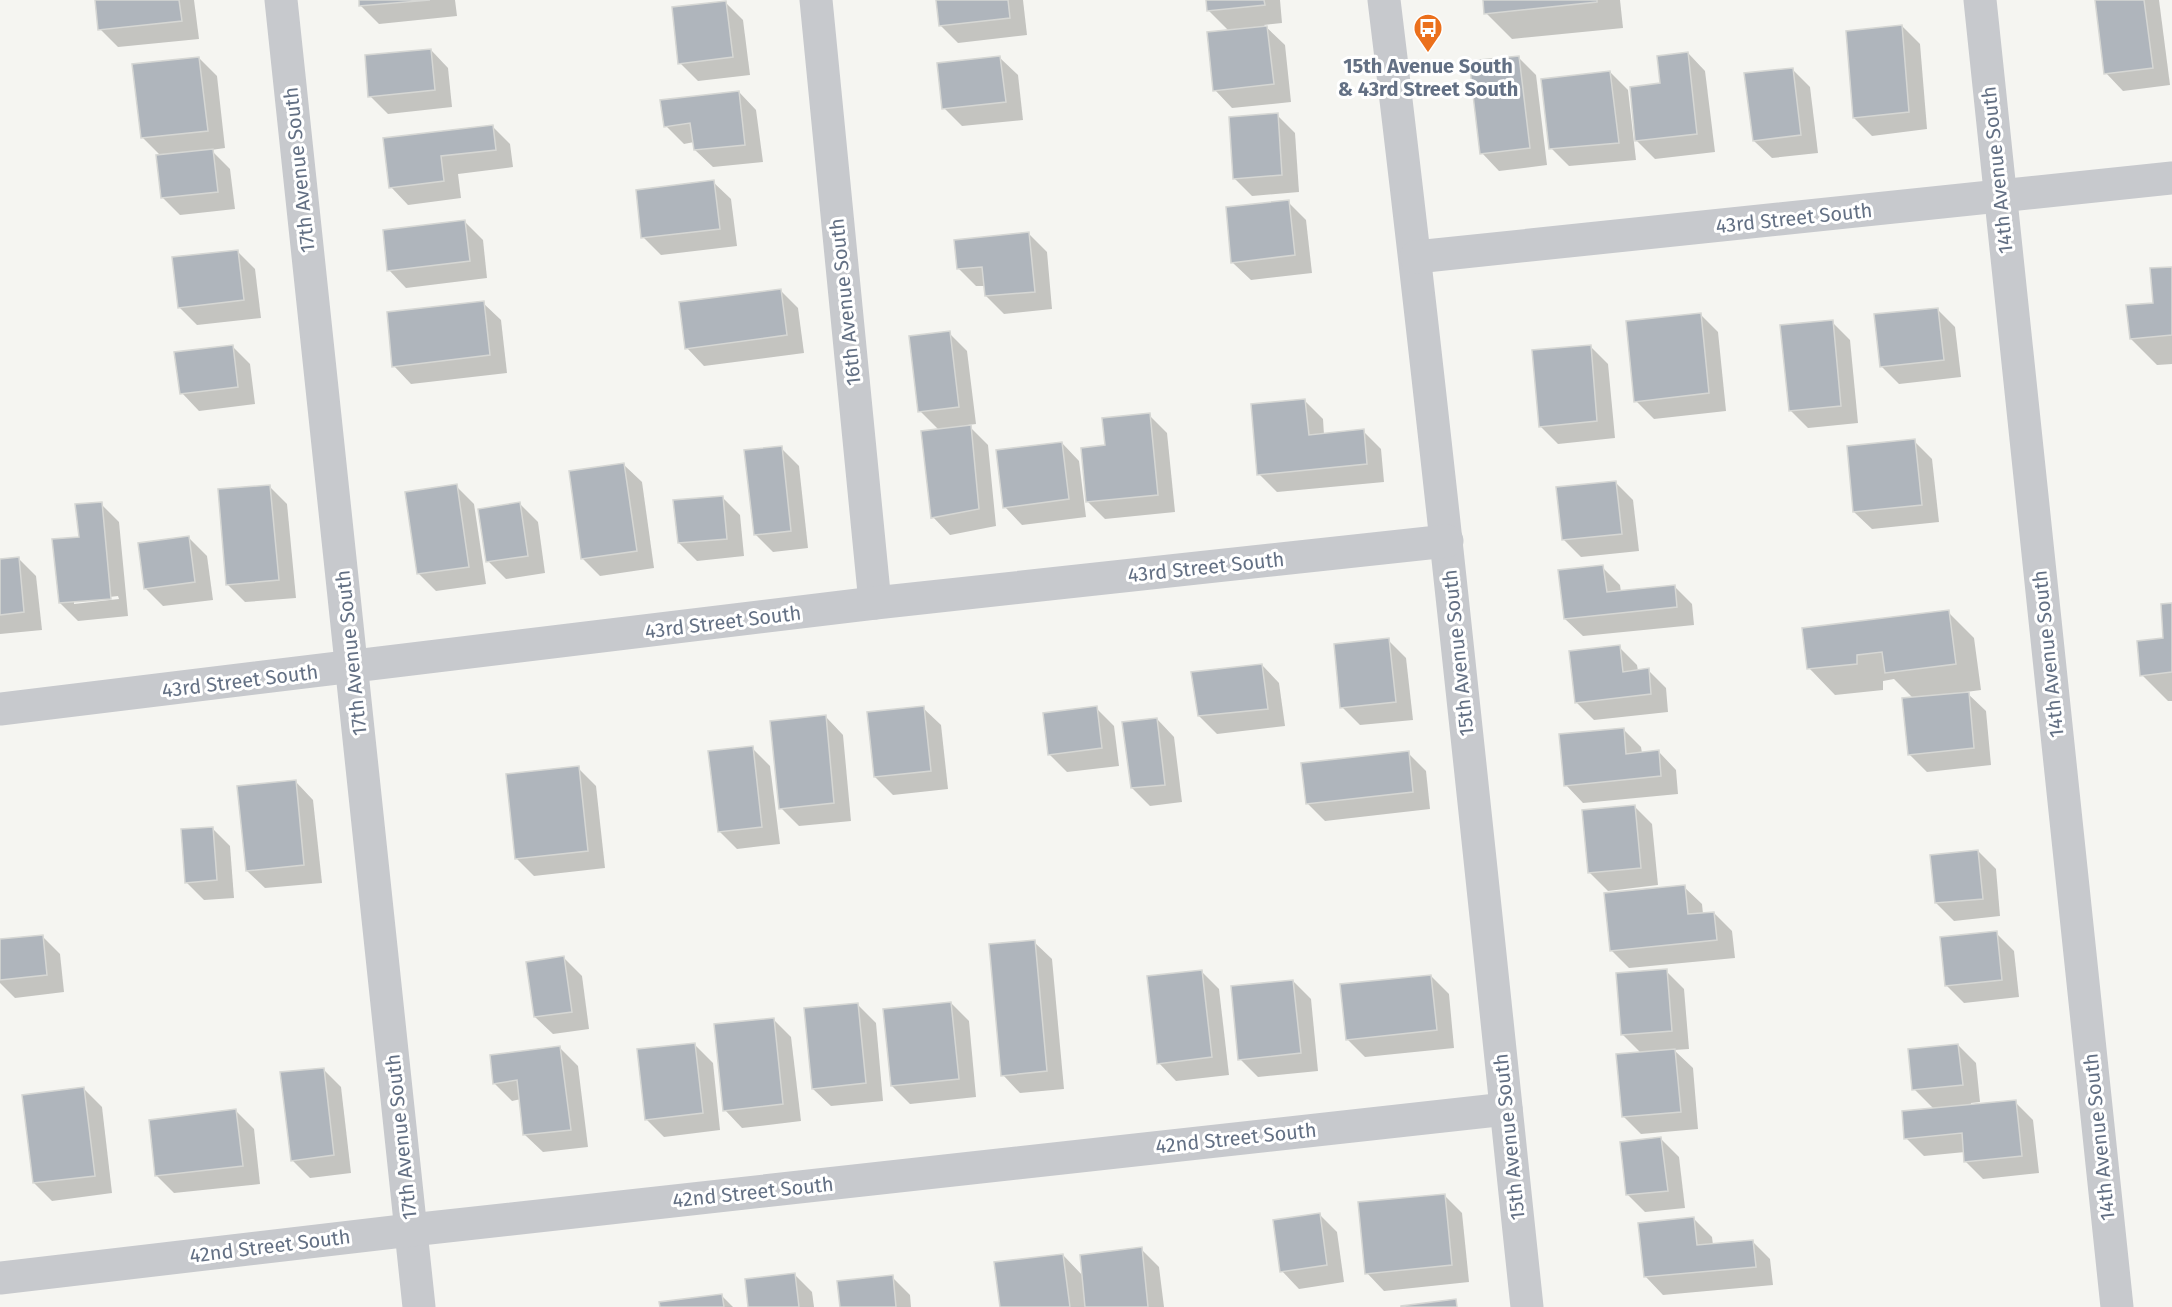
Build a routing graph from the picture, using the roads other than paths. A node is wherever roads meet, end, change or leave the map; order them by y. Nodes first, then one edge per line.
1 (280, 0) edge
2 (816, 0) edge
3 (1384, 0) edge
4 (1980, 0) edge
5 (2172, 178) edge
6 (2000, 197) junction
7 (1416, 257) junction
8 (1447, 541) junction
9 (875, 603) junction
10 (352, 667) junction
11 (0, 709) edge
12 (1506, 1108) junction
13 (411, 1230) junction
14 (0, 1278) edge
15 (419, 1307) edge
16 (1527, 1307) edge
17 (2117, 1307) edge

1 - 10 street, 17th Avenue South
2 - 9 street, 16th Avenue South
3 - 7 street, 15th Avenue South
4 - 6 street, 14th Avenue South
5 - 6 street, 43rd Street South
6 - 7 street, 43rd Street South
6 - 17 street, 14th Avenue South
7 - 8 street, 15th Avenue South
8 - 9 street, 43rd Street South
8 - 12 street, 15th Avenue South
9 - 10 street, 43rd Street South
10 - 11 street, 43rd Street South
10 - 13 street, 17th Avenue South
12 - 13 street, 42nd Street South
12 - 16 street, 15th Avenue South
13 - 14 street, 42nd Street South
13 - 15 street, 17th Avenue South

